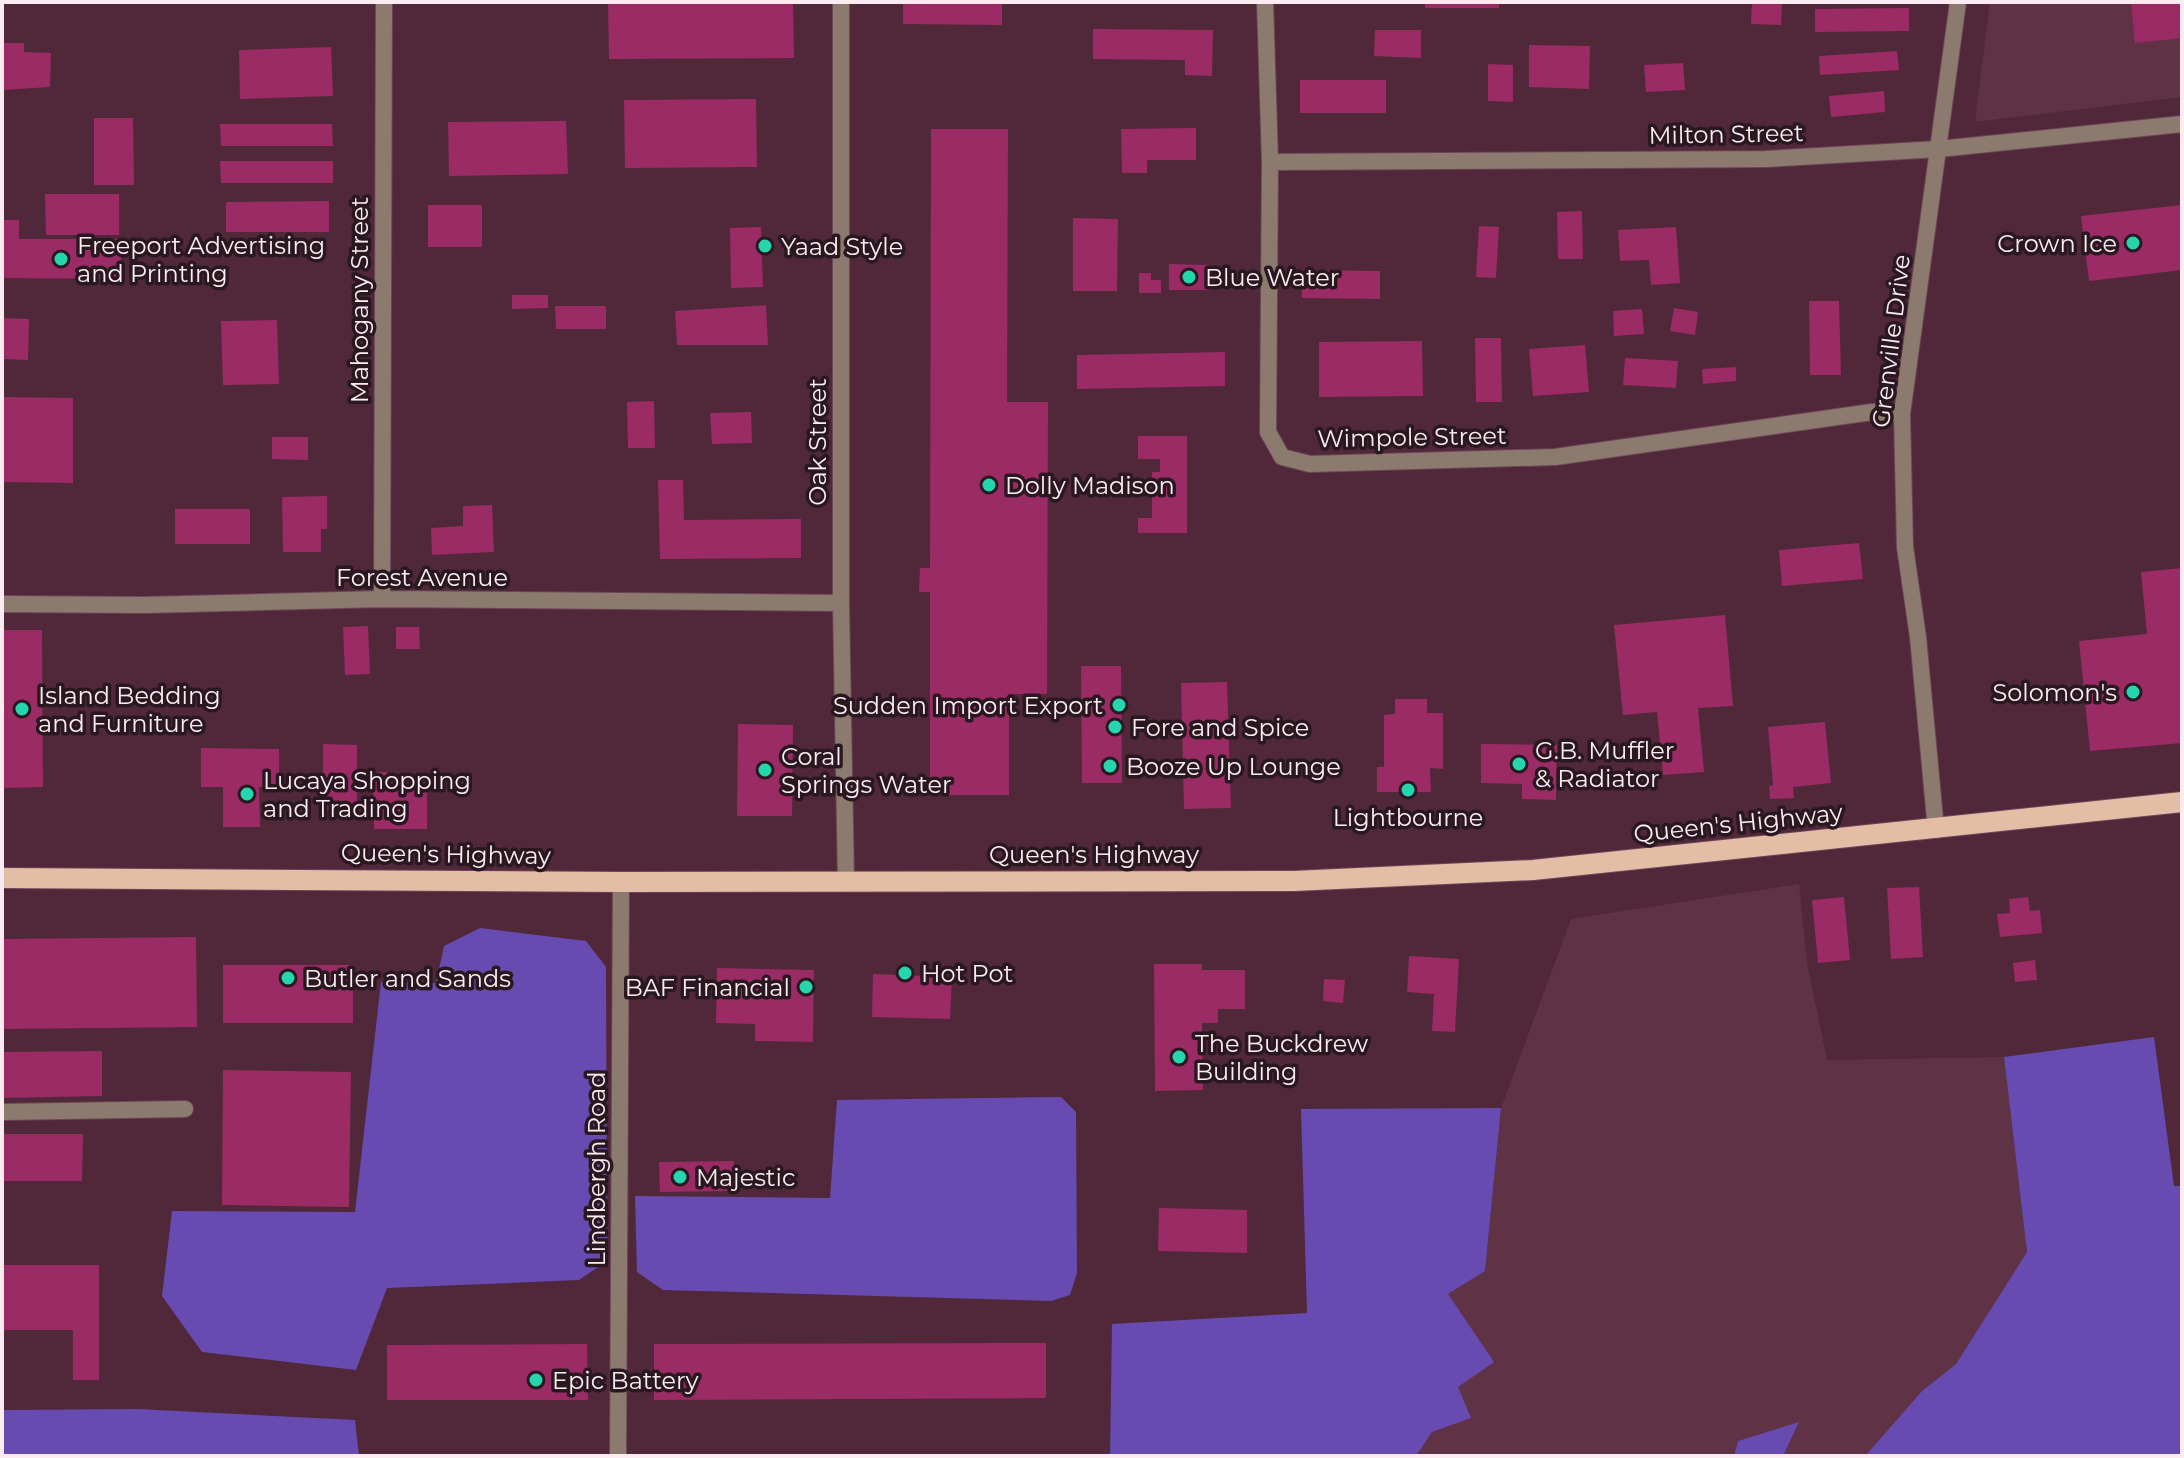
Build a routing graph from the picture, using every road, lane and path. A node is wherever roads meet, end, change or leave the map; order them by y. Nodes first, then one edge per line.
1 (384, 2) edge
2 (841, 2) edge
3 (1265, 2) edge
4 (1958, 2) edge
5 (2182, 124) edge
6 (1939, 149) junction
7 (1270, 162) junction
8 (1902, 414) junction
9 (382, 599) junction
10 (841, 603) junction
11 (2, 604) edge
12 (2182, 802) edge
13 (1936, 830) junction
14 (2, 878) edge
15 (621, 882) junction
16 (846, 882) junction
17 (185, 1109) dead end
18 (2, 1112) edge
19 (618, 1456) edge

1 - 9 street, Mahogany Street
2 - 10 street, Oak Street
3 - 7 street, Wimpole Street
4 - 6 street, Grenville Drive
5 - 6 street, Milton Street
6 - 7 street, Milton Street
6 - 8 street, Grenville Drive
7 - 8 street, Wimpole Street
8 - 13 street, Grenville Drive
9 - 10 street, Forest Avenue
9 - 11 street, Forest Avenue
10 - 16 street, Oak Street
12 - 13 main road, Queen's Highway
13 - 16 main road, Queen's Highway
14 - 15 main road, Queen's Highway
15 - 16 main road, Queen's Highway
15 - 19 street, Lindbergh Road
17 - 18 street

